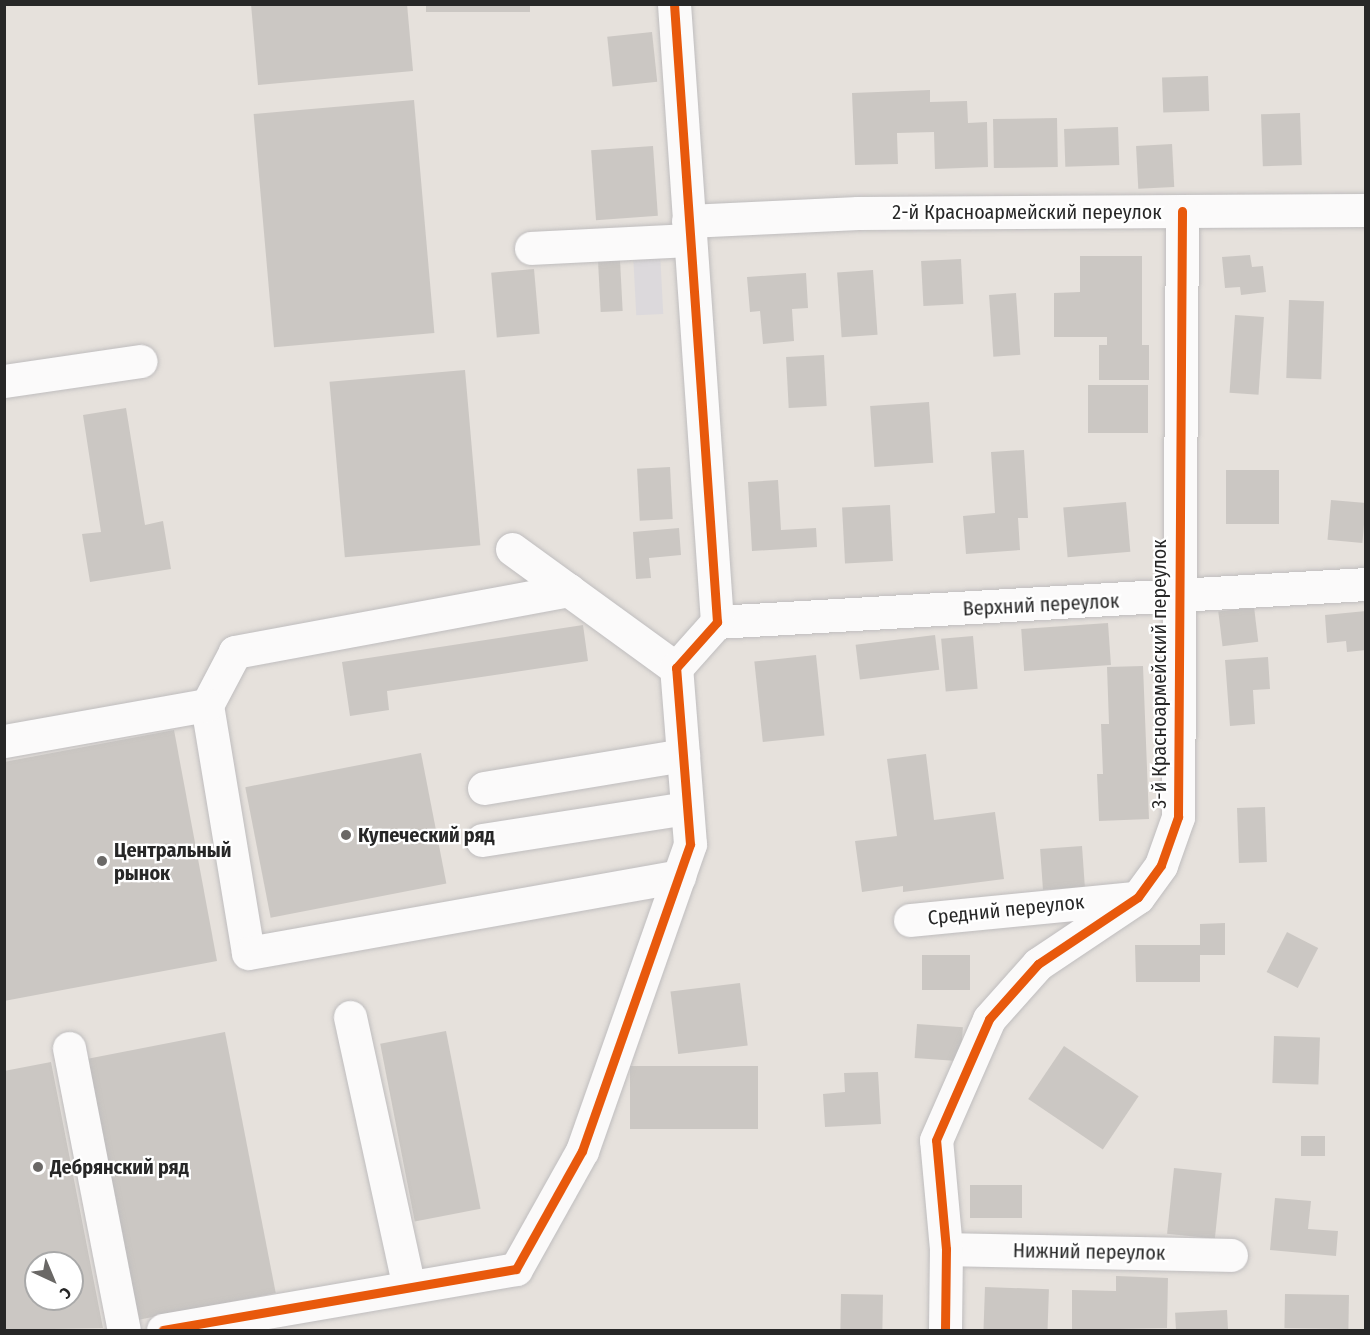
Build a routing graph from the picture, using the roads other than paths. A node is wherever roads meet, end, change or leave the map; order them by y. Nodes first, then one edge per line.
1 (674, 4) edge
2 (1365, 210) edge
3 (1182, 211) junction
4 (688, 231) junction
5 (531, 249) dead end
6 (141, 361) dead end
7 (4, 381) edge
8 (512, 549) dead end
9 (1365, 584) edge
10 (569, 590) junction
11 (1176, 598) junction
12 (717, 622) junction
13 (676, 668) junction
14 (207, 705) junction
15 (4, 741) edge
16 (683, 755) junction
17 (484, 788) dead end
18 (687, 808) junction
19 (482, 840) dead end
20 (679, 876) junction
21 (1138, 897) junction
22 (910, 920) dead end
23 (350, 1017) dead end
24 (69, 1048) dead end
25 (946, 1249) junction
26 (1231, 1255) dead end
27 (407, 1279) dead end
28 (124, 1330) edge
29 (163, 1330) edge
30 (945, 1330) edge

1 - 4 street
2 - 3 street, 2-й Красноармейский переулок
3 - 4 street, 2-й Красноармейский переулок
3 - 11 street, 3-й Красноармейский переулок
4 - 5 street, 2-й Красноармейский переулок
4 - 12 street
6 - 7 street
8 - 10 street
9 - 11 street, Верхний переулок
10 - 13 street
10 - 14 street
11 - 12 street, Верхний переулок
11 - 21 street, 3-й Красноармейский переулок
12 - 13 street
13 - 16 street
14 - 15 street
14 - 20 street
16 - 17 street
16 - 18 street
18 - 19 street
18 - 20 street
20 - 29 street
21 - 22 street, Средний переулок
21 - 25 street, 3-й Красноармейский переулок
23 - 27 street
24 - 28 street
25 - 26 street, Нижний переулок
25 - 30 street, 3-й Красноармейский переулок

